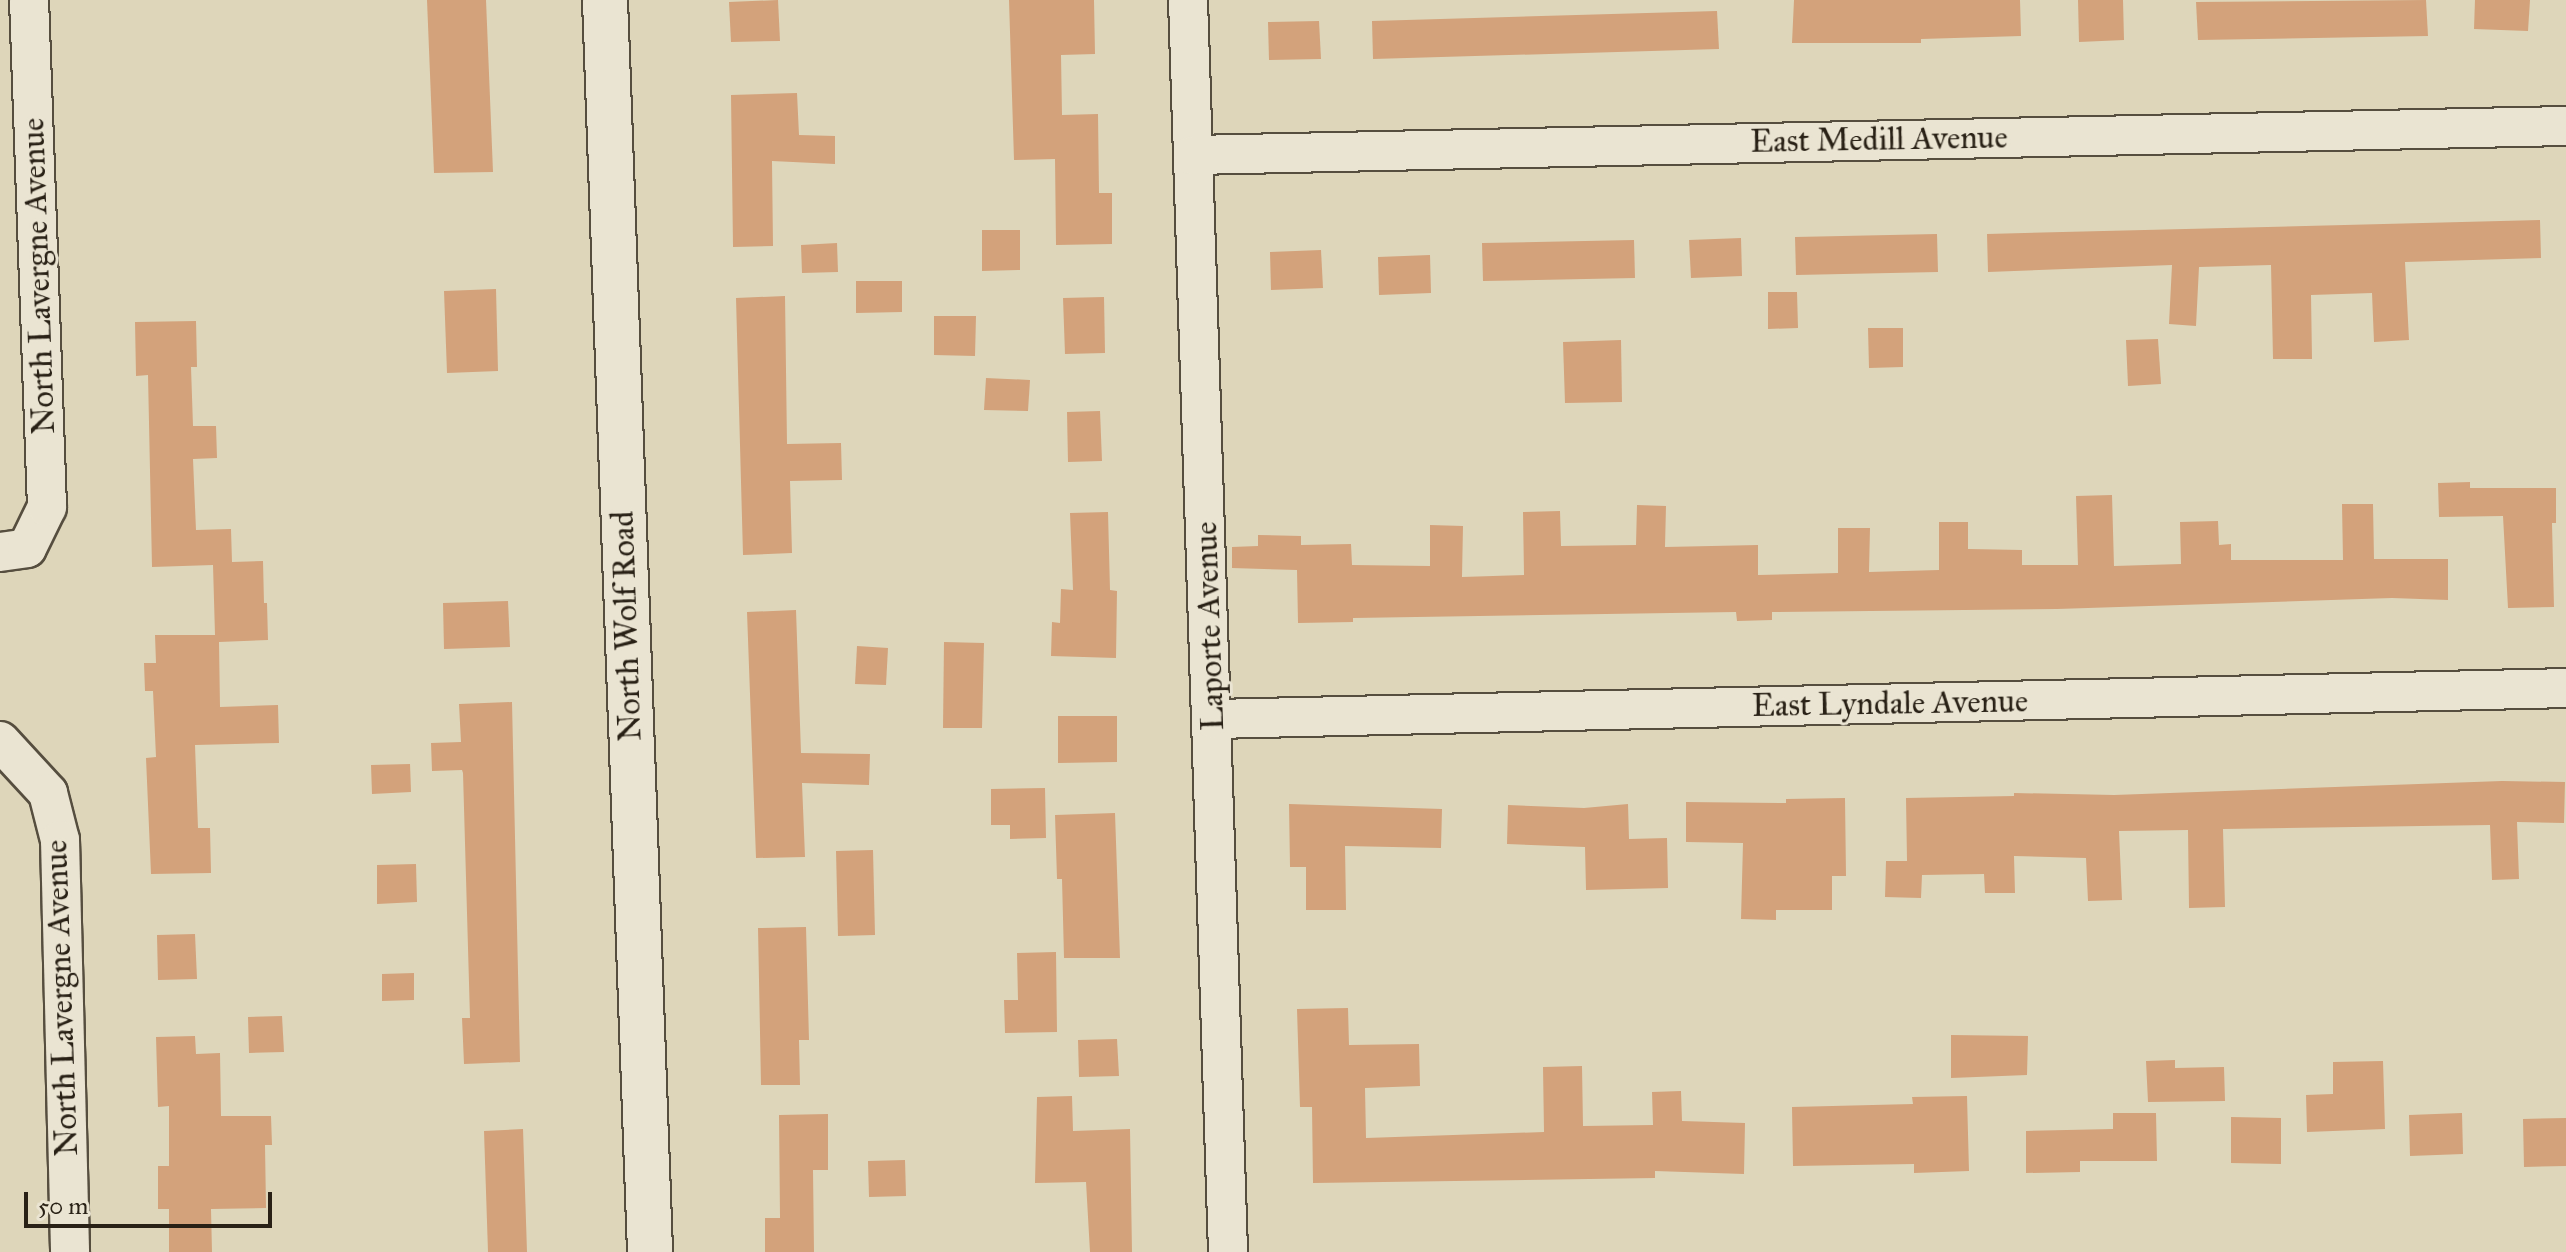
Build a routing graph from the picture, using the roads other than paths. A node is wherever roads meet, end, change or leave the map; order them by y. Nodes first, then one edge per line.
1 (29, 0) edge
2 (605, 0) edge
3 (1188, 0) edge
4 (2566, 126) edge
5 (1193, 155) junction
6 (13, 550) edge
7 (2566, 688) edge
8 (1214, 719) junction
9 (0, 741) edge
10 (70, 1252) edge
11 (650, 1252) edge
12 (1228, 1252) edge

1 - 6 street, North Lavergne Avenue
2 - 11 main road, North Wolf Road
3 - 5 street, Laporte Avenue
4 - 5 street, East Medill Avenue
5 - 8 street, Laporte Avenue
7 - 8 street, East Lyndale Avenue
8 - 12 street, Laporte Avenue
9 - 10 street, North Lavergne Avenue

